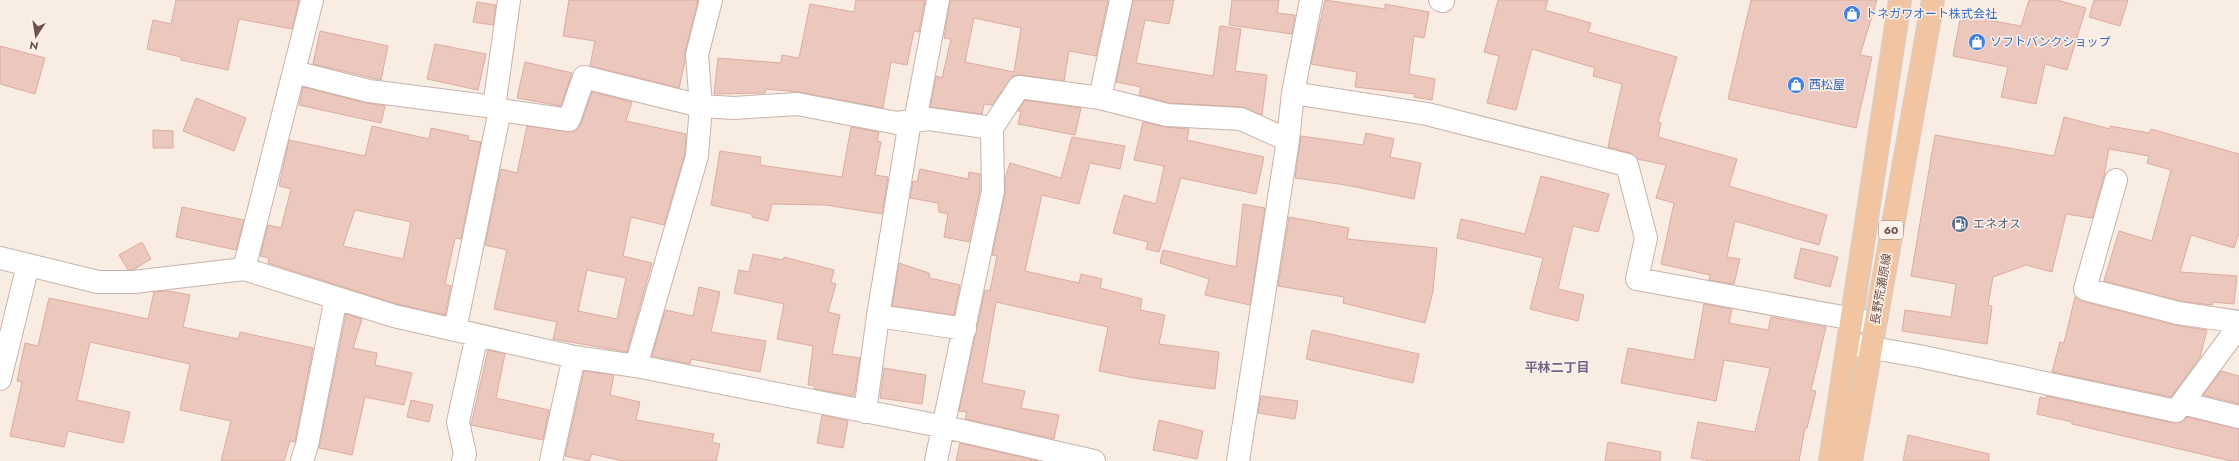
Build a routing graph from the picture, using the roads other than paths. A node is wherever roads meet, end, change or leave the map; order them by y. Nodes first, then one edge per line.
1 (312, 0) edge
2 (509, 0) edge
3 (711, 0) edge
4 (938, 0) edge
5 (1121, 0) edge
6 (1311, 0) edge
7 (1440, 0) edge
8 (1443, 0) edge
9 (1900, 0) edge
10 (1933, 0) edge
11 (294, 72) junction
12 (1292, 93) junction
13 (1100, 98) junction
14 (701, 106) junction
15 (497, 108) junction
16 (913, 121) junction
17 (992, 128) junction
18 (1288, 140) junction
19 (2116, 180) dead end
20 (0, 258) edge
21 (28, 265) junction
22 (244, 268) junction
23 (336, 298) junction
24 (878, 316) junction
25 (1853, 319) junction
26 (2239, 322) edge
27 (1874, 324) junction
28 (2239, 326) edge
29 (965, 329) junction
30 (455, 330) junction
31 (476, 335) junction
32 (1850, 344) junction
33 (1871, 348) junction
34 (574, 357) junction
35 (636, 366) junction
36 (0, 379) edge
37 (2182, 403) junction
38 (865, 412) junction
39 (2239, 417) edge
40 (945, 427) junction
41 (302, 461) edge
42 (462, 461) edge
43 (551, 461) edge
44 (936, 461) edge
45 (1094, 461) edge
46 (1238, 461) edge
47 (1830, 461) edge
48 (1851, 461) edge

1 - 11 street
2 - 15 street
3 - 14 street
4 - 16 street
5 - 13 street
6 - 12 street
7 - 8 street
9 - 25 main road, 長野荒瀬原線 / 60
10 - 27 main road, 長野荒瀬原線 / 60
11 - 15 street
11 - 22 street
12 - 18 street
12 - 25 street
13 - 17 street
13 - 18 street
14 - 15 street
14 - 16 street
14 - 35 street
15 - 30 street
16 - 17 street
16 - 24 street
17 - 29 street
18 - 46 street
19 - 26 street
20 - 21 street
21 - 22 street
21 - 36 street
22 - 23 street
23 - 30 street
23 - 41 street
24 - 29 street
24 - 38 street
25 - 27 street
25 - 32 main road, 長野荒瀬原線 / 60
27 - 33 main road, 長野荒瀬原線 / 60
28 - 37 street
29 - 40 street
30 - 31 street
31 - 34 street
31 - 42 street
32 - 33 street
32 - 47 main road, 長野荒瀬原線 / 60
33 - 37 street
33 - 48 main road, 長野荒瀬原線 / 60
34 - 35 street
34 - 43 street
35 - 38 street
37 - 39 street
38 - 40 street
40 - 44 street
40 - 45 street

